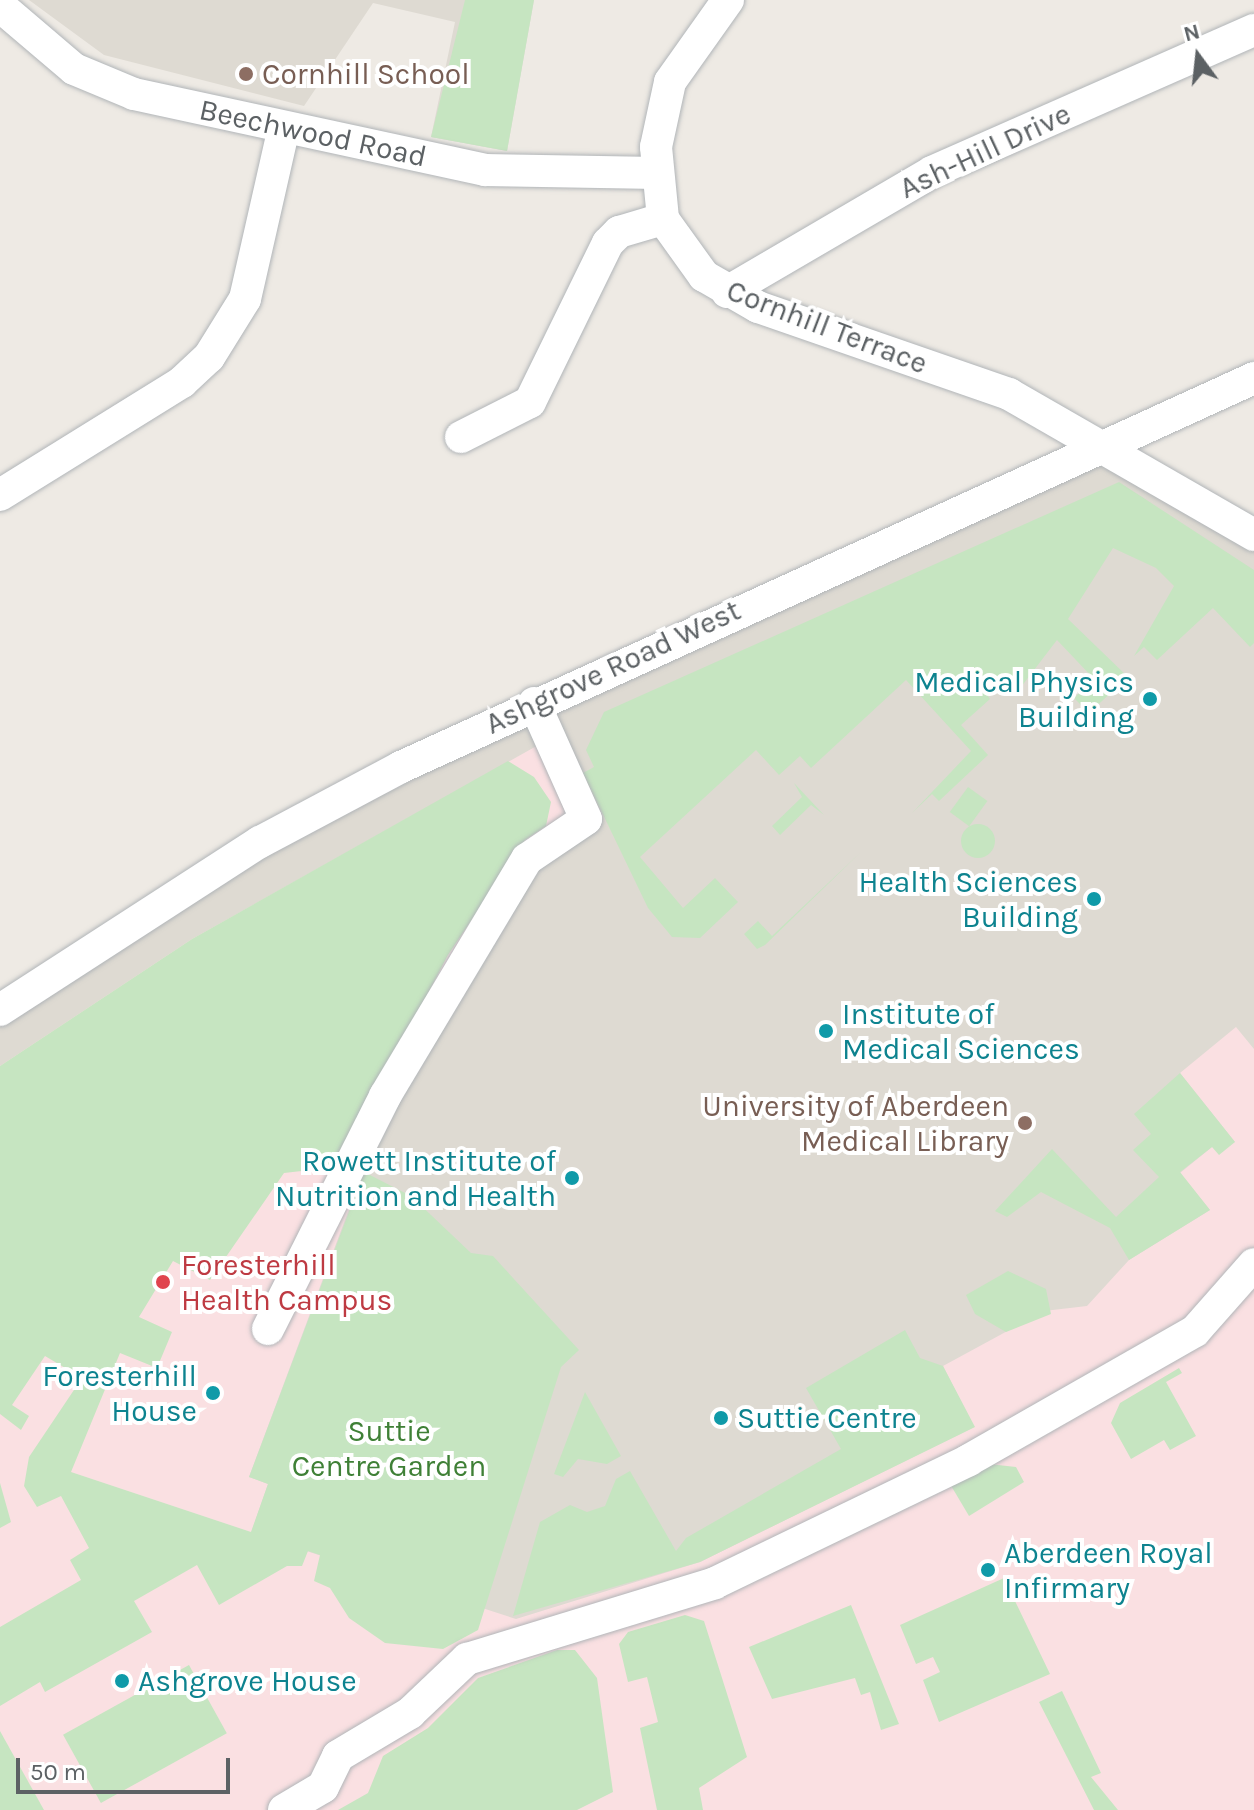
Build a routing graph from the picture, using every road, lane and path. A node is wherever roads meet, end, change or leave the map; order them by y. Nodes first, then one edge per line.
1 (728, 0) edge
2 (5, 22) edge
3 (1254, 30) edge
4 (284, 127) junction
5 (656, 173) junction
6 (663, 219) junction
7 (727, 292) junction
8 (1254, 378) edge
9 (461, 437) dead end
10 (1103, 446) junction
11 (0, 495) edge
12 (1254, 535) edge
13 (534, 703) junction
14 (0, 1010) edge
15 (1254, 1264) edge
16 (268, 1329) dead end
17 (284, 1810) edge

1 - 5 street, Cornhill Terrace
2 - 4 street, Beechwood Road
3 - 7 street, Ash-Hill Drive
4 - 5 street, Beechwood Road
4 - 11 street
5 - 6 street, Cornhill Terrace
6 - 7 street, Cornhill Terrace
6 - 9 street
7 - 10 street, Cornhill Terrace
8 - 10 street, Ashgrove Road West
10 - 12 street, Cornhill Terrace
10 - 13 street, Ashgrove Road West
13 - 14 street, Ashgrove Road West
13 - 16 street
15 - 17 street

